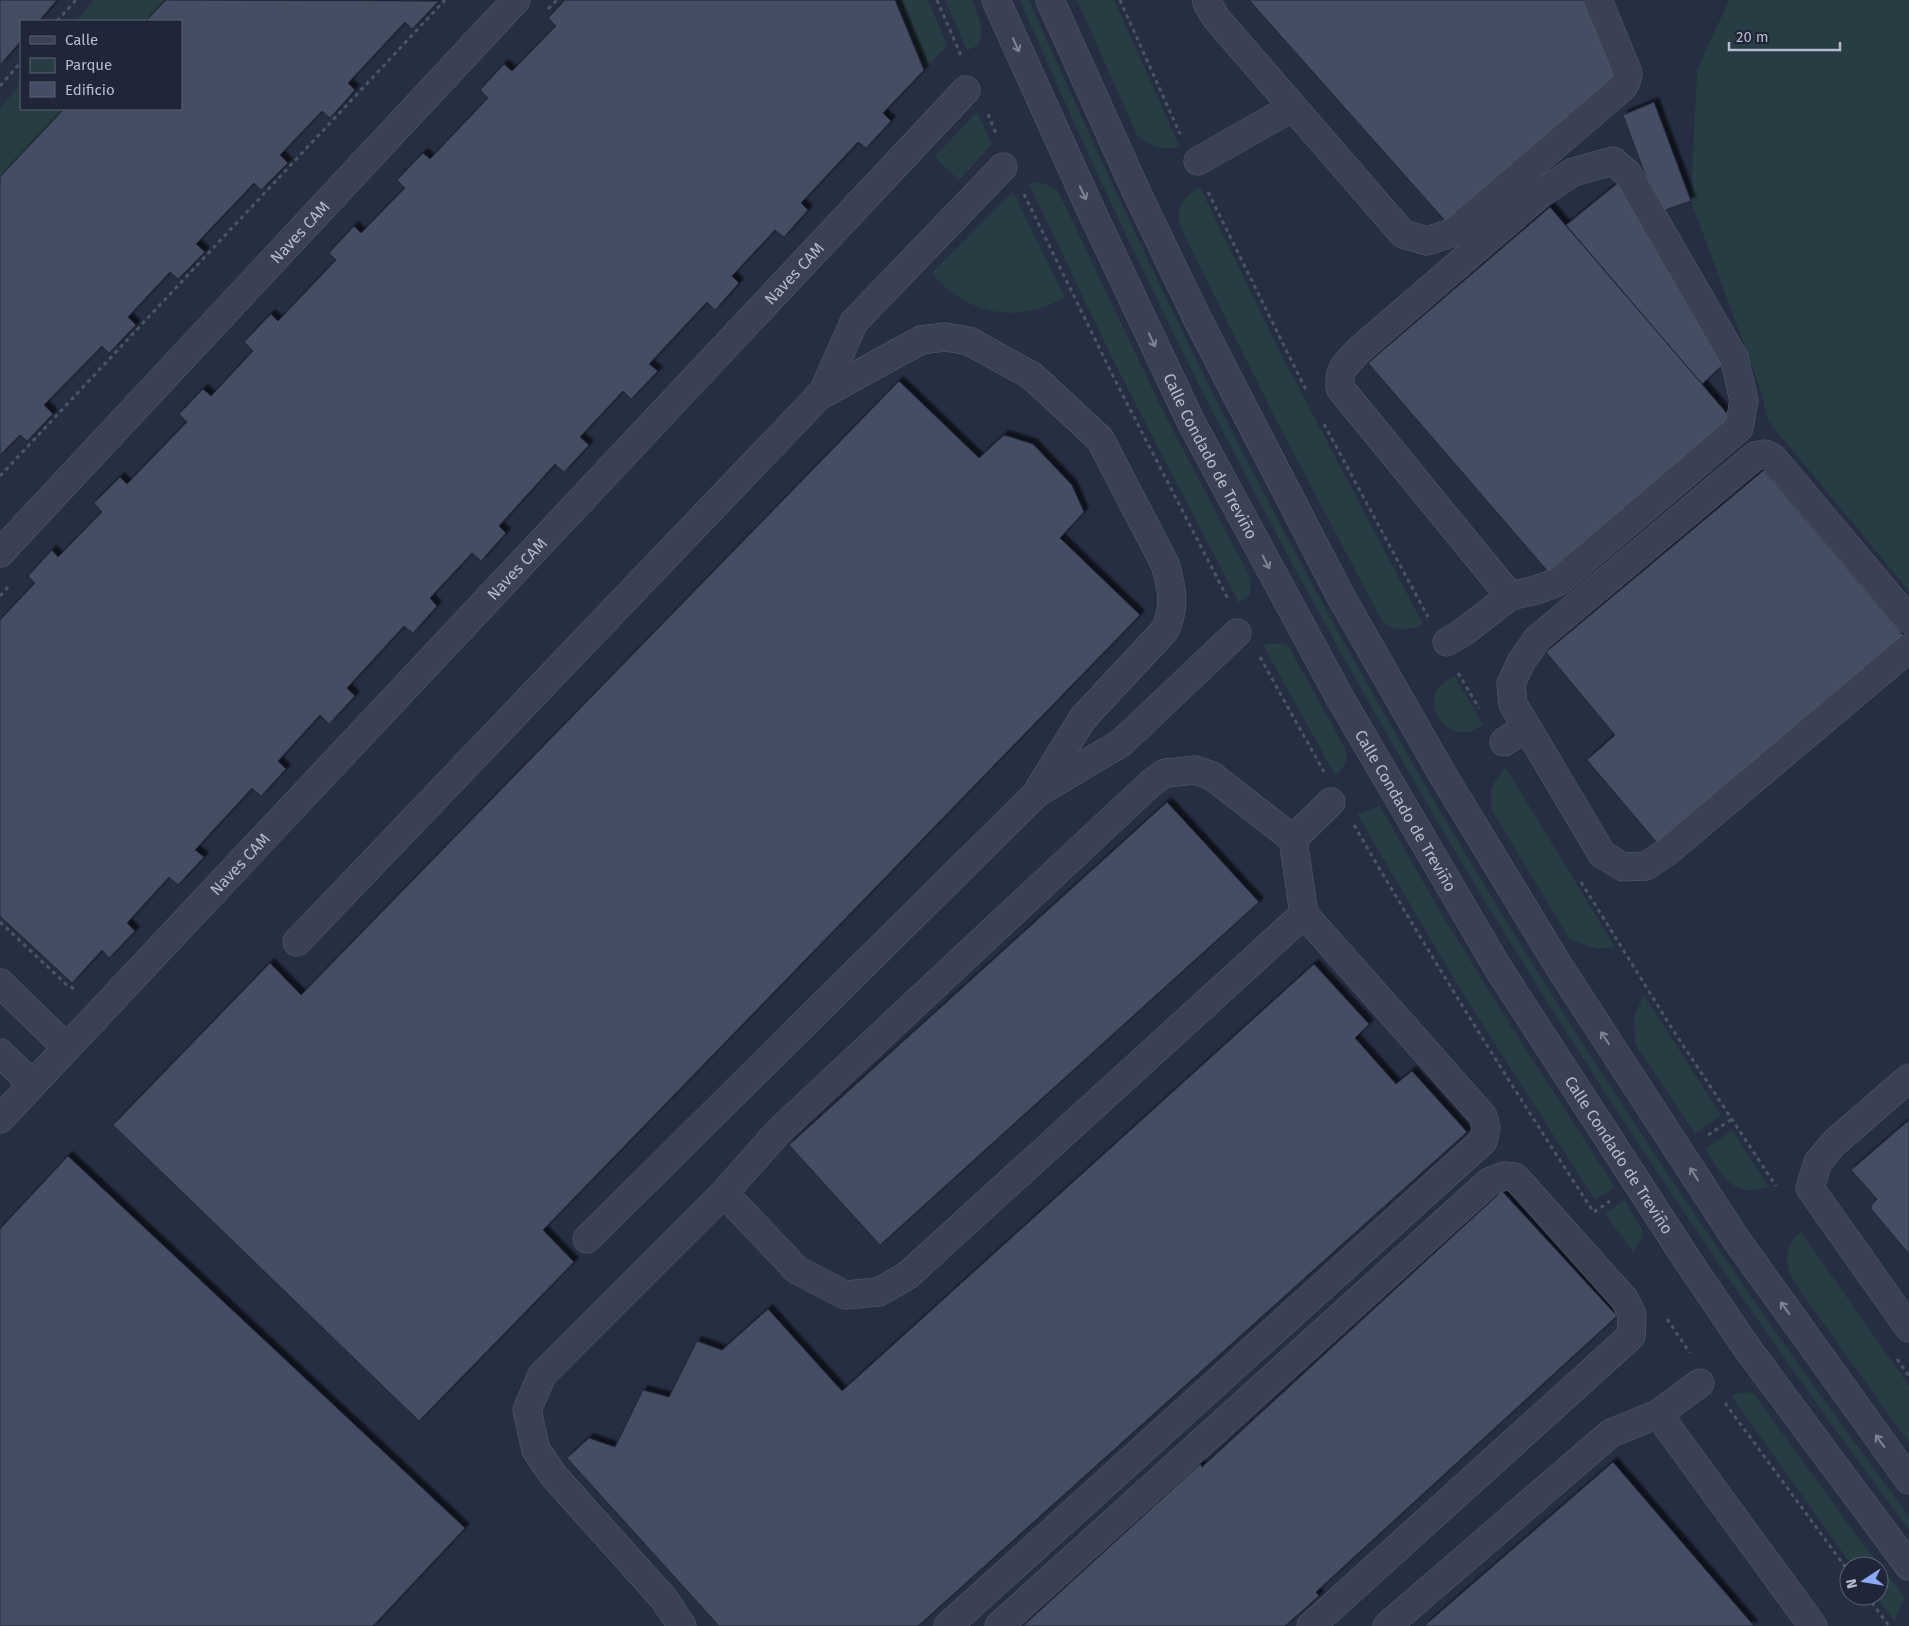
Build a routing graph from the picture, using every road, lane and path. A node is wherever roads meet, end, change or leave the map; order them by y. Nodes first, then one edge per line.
1 (76, 0) edge
2 (445, 0) edge
3 (516, 0) edge
4 (937, 0) edge
5 (996, 0) edge
6 (1050, 0) edge
7 (1207, 0) edge
8 (1598, 0) edge
9 (58, 20) edge
10 (963, 61) dead end
11 (20, 63) edge
12 (0, 86) edge
13 (966, 90) dead end
14 (1293, 107) junction
15 (985, 109) dead end
16 (1002, 155) joint
17 (1198, 161) dead end
18 (1024, 193) dead end
19 (819, 396) junction
20 (0, 476) edge
21 (0, 553) edge
22 (1510, 596) junction
23 (1232, 607) dead end
24 (1909, 620) edge
25 (1246, 641) joint
26 (1447, 642) dead end
27 (1909, 648) edge
28 (1324, 773) dead end
29 (1037, 793) junction
30 (1331, 802) dead end
31 (1353, 822) dead end
32 (1293, 839) junction
33 (1304, 914) junction
34 (0, 922) edge
35 (296, 942) dead end
36 (0, 984) edge
37 (68, 986) dead end
38 (68, 1048) junction
39 (0, 1053) edge
40 (1909, 1078) edge
41 (32, 1084) junction
42 (0, 1119) edge
43 (724, 1193) junction
44 (1599, 1220) dead end
45 (587, 1239) dead end
46 (1665, 1317) dead end
47 (1909, 1328) edge
48 (1691, 1355) dead end
49 (1700, 1383) dead end
50 (1724, 1401) dead end
51 (1658, 1414) junction
52 (1909, 1480) edge
53 (1839, 1558) edge
54 (1909, 1566) edge
55 (1874, 1606) edge
56 (682, 1626) edge
57 (948, 1626) edge
58 (999, 1626) edge
59 (1311, 1626) edge
60 (1387, 1626) edge
61 (1813, 1626) edge
62 (1889, 1626) edge

1 - 9 path
2 - 20 path
3 - 21 street, Naves CAM
4 - 10 path
5 -> 54 street, Calle Condado de Treviño
52 -> 6 street
7 - 14 street
8 - 14 street
11 - 12 path
13 - 38 street, Naves CAM
14 - 17 street
15 - 16 path
16 - 19 street
18 - 23 path
19 - 29 street
19 - 35 street
22 - 22 street
22 - 26 street
24 - 27 street
25 - 28 path
25 - 29 street
29 - 45 street
30 - 32 street
31 - 44 path
32 - 33 street
32 - 43 street
33 - 43 street
33 - 57 street
34 - 37 path
36 - 38 street
38 - 41 street, Naves CAM
39 - 41 street
40 - 47 street
41 - 42 street, Naves CAM
43 - 56 street
46 - 48 path
49 - 51 street
50 - 53 path
51 - 60 street
51 - 61 street
55 - 62 path
58 - 59 street

